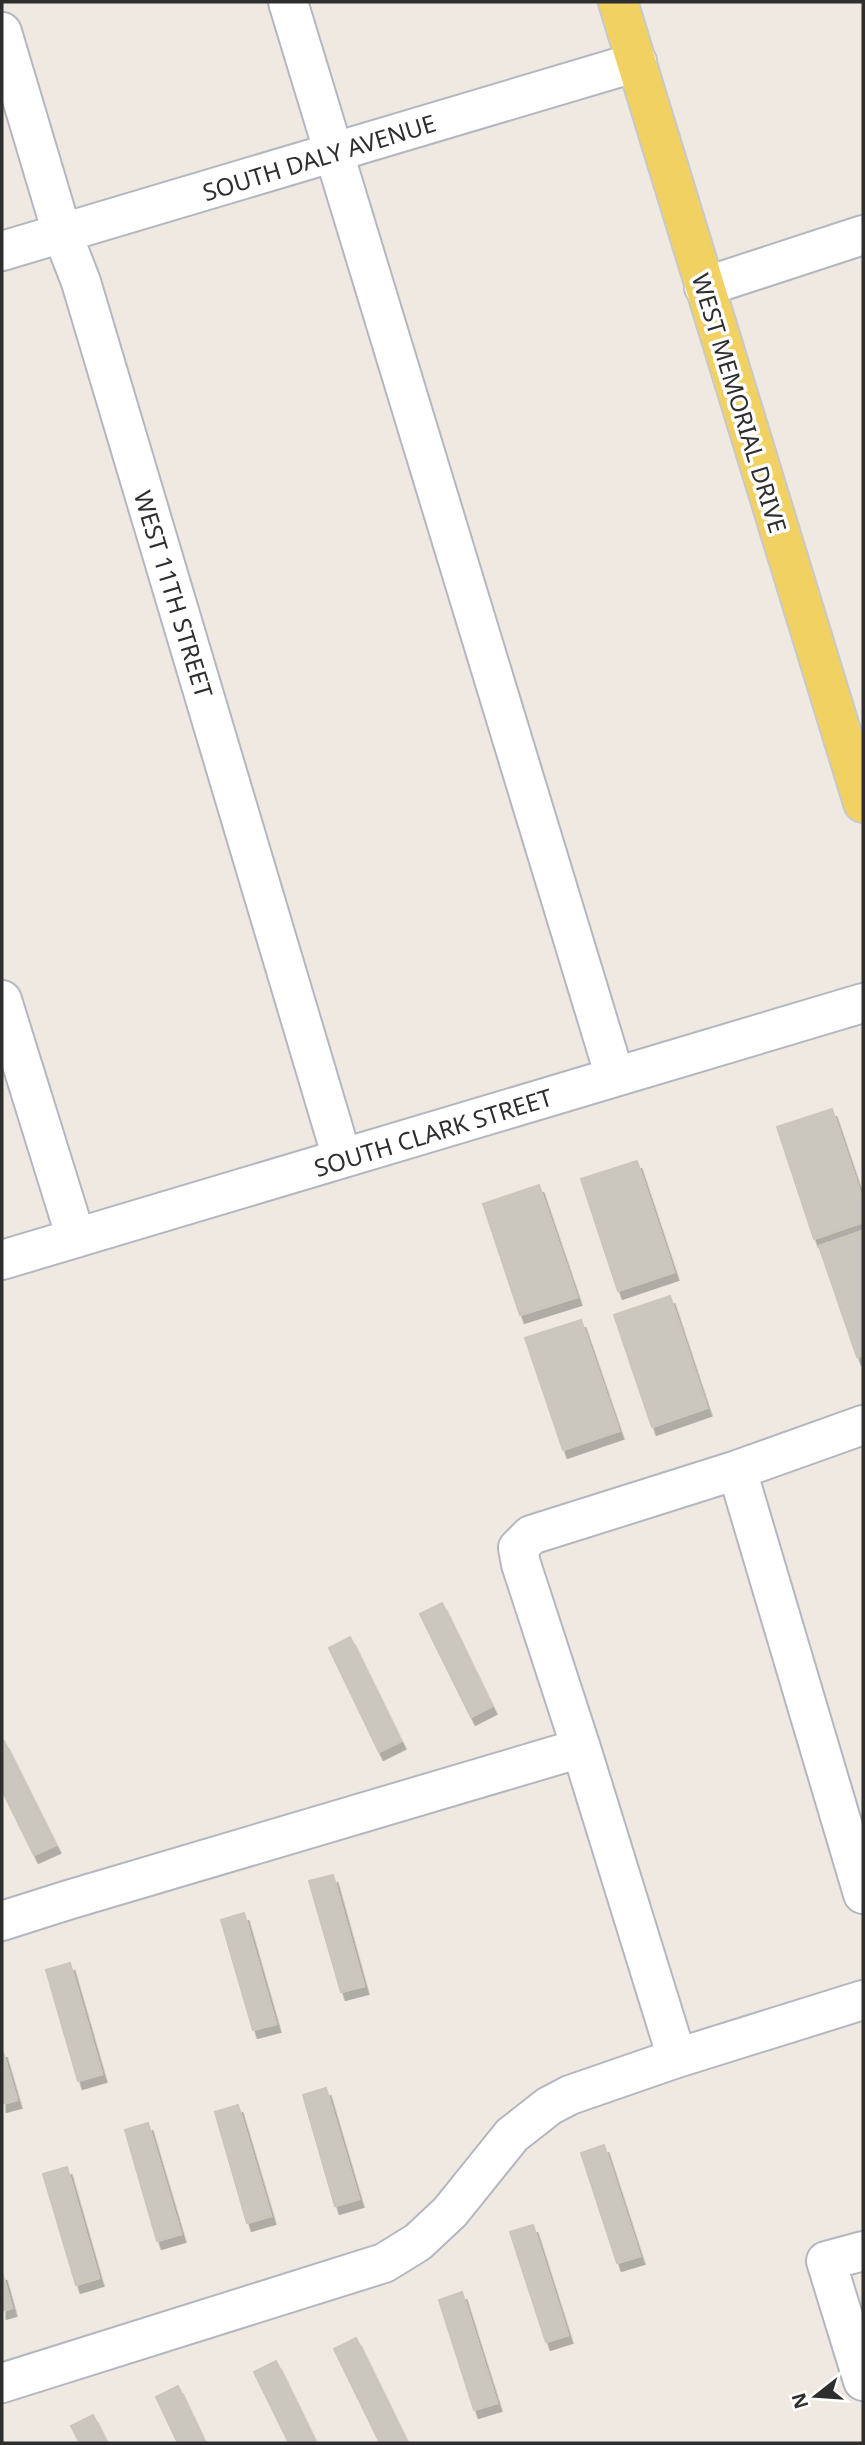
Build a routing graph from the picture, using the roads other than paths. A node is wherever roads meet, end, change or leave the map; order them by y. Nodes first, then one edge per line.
1 (288, 2) edge
2 (618, 2) edge
3 (2, 32) edge
4 (636, 62) junction
5 (332, 153) junction
6 (62, 233) junction
7 (863, 235) edge
8 (2, 251) edge
9 (704, 287) junction
10 (860, 783) edge
11 (2, 1000) edge
12 (863, 1003) edge
13 (615, 1077) junction
14 (342, 1158) junction
15 (76, 1238) junction
16 (2, 1260) edge
17 (863, 1425) edge
18 (737, 1469) junction
19 (581, 1748) junction
20 (863, 1894) edge
21 (2, 1921) edge
22 (863, 2000) edge
23 (677, 2058) junction
24 (863, 2250) edge
25 (863, 2381) edge
26 (2, 2383) edge

1 - 5 street
2 - 4 main road, WEST MEMORIAL DRIVE
3 - 6 street, WEST 11TH STREET
4 - 5 street, SOUTH DALY AVENUE
4 - 9 main road, WEST MEMORIAL DRIVE
5 - 6 street, SOUTH DALY AVENUE
5 - 13 street
6 - 8 street, SOUTH DALY AVENUE
6 - 14 street, WEST 11TH STREET
7 - 9 street
9 - 10 main road, WEST MEMORIAL DRIVE
11 - 15 street
12 - 13 street, SOUTH CLARK STREET
13 - 14 street, SOUTH CLARK STREET
14 - 15 street, SOUTH CLARK STREET
15 - 16 street, SOUTH CLARK STREET
17 - 18 street
18 - 19 street
18 - 20 street
19 - 21 street
19 - 23 street
22 - 23 street
23 - 26 street
24 - 25 street

